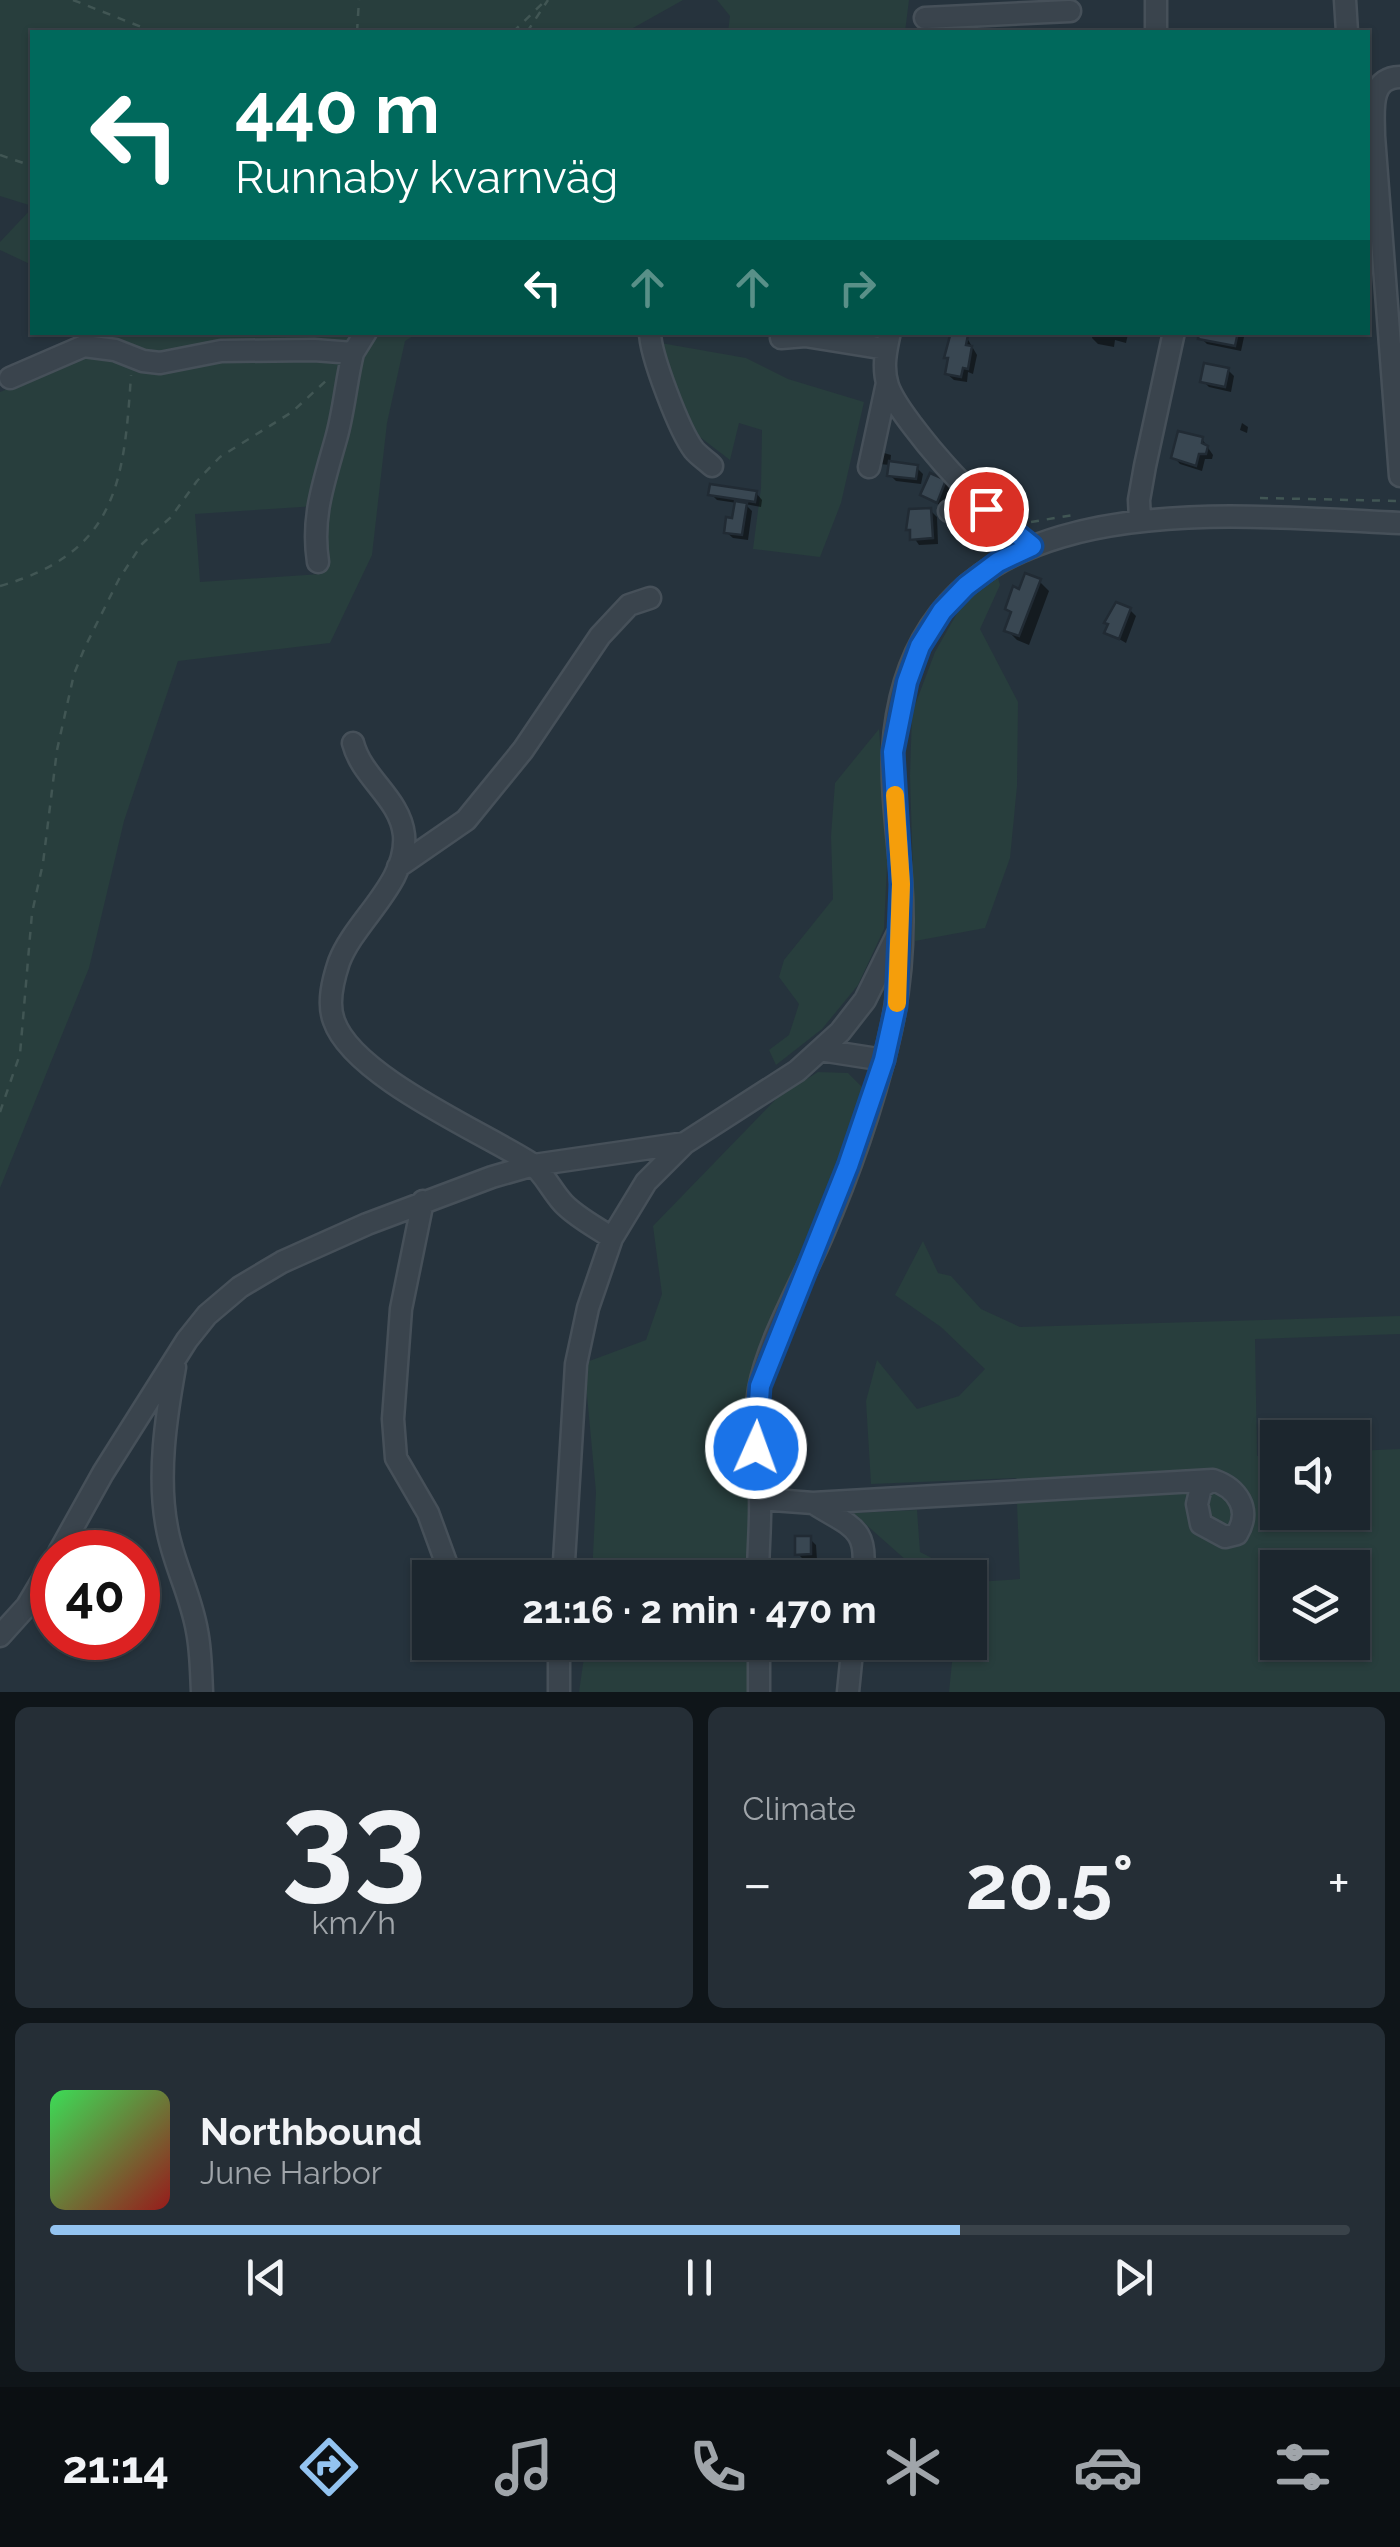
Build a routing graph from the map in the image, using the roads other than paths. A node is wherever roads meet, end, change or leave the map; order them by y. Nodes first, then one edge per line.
1 (1156, 0) edge
2 (1345, 0) edge
3 (1070, 11) dead end
4 (926, 17) edge
5 (1156, 30) edge
6 (1347, 30) edge
7 (1383, 77) edge
8 (1371, 136) edge
9 (364, 335) edge
10 (650, 335) edge
11 (1173, 335) edge
12 (781, 338) dead end
13 (888, 341) edge
14 (353, 354) junction
15 (10, 378) dead end
16 (887, 383) junction
17 (712, 466) dead end
18 (869, 467) dead end
19 (1400, 476) edge
20 (986, 509) junction
21 (949, 511) dead end
22 (1140, 520) junction
23 (1400, 524) edge
24 (1032, 546) junction
25 (318, 562) dead end
26 (650, 598) dead end
27 (353, 743) dead end
28 (396, 869) junction
29 (901, 924) junction
30 (820, 1050) junction
31 (884, 1060) junction
32 (686, 1143) junction
33 (534, 1165) junction
34 (422, 1201) junction
35 (612, 1238) junction
36 (178, 1355) junction
37 (1213, 1480) dead end
38 (760, 1499) junction
39 (813, 1503) junction
40 (71, 1530) edge
41 (445, 1560) edge
42 (564, 1560) edge
43 (758, 1560) edge
44 (863, 1560) edge
45 (30, 1600) edge
46 (0, 1636) edge
47 (559, 1660) edge
48 (759, 1660) edge
49 (851, 1660) edge
50 (202, 1692) edge
51 (559, 1692) edge
52 (760, 1692) edge
53 (848, 1692) edge

1 - 5 street
2 - 6 street
3 - 4 street
7 - 8 street
8 - 19 street
9 - 14 street
10 - 17 street
11 - 22 street
12 - 13 street
13 - 16 street
14 - 15 street
14 - 25 street
16 - 18 street
16 - 20 street
20 - 21 street
20 - 24 street
22 - 23 street
22 - 24 street
24 - 29 street
26 - 28 street
27 - 28 street
28 - 33 street
29 - 30 street
29 - 31 street
30 - 31 street
30 - 32 street
31 - 38 street
32 - 33 street
32 - 35 street
33 - 34 street
33 - 35 street
34 - 36 street
34 - 41 street
35 - 42 street
36 - 40 street
36 - 50 street
37 - 39 street
38 - 39 street
38 - 43 street
39 - 44 street
45 - 46 street
47 - 51 street
48 - 52 street
49 - 53 street

